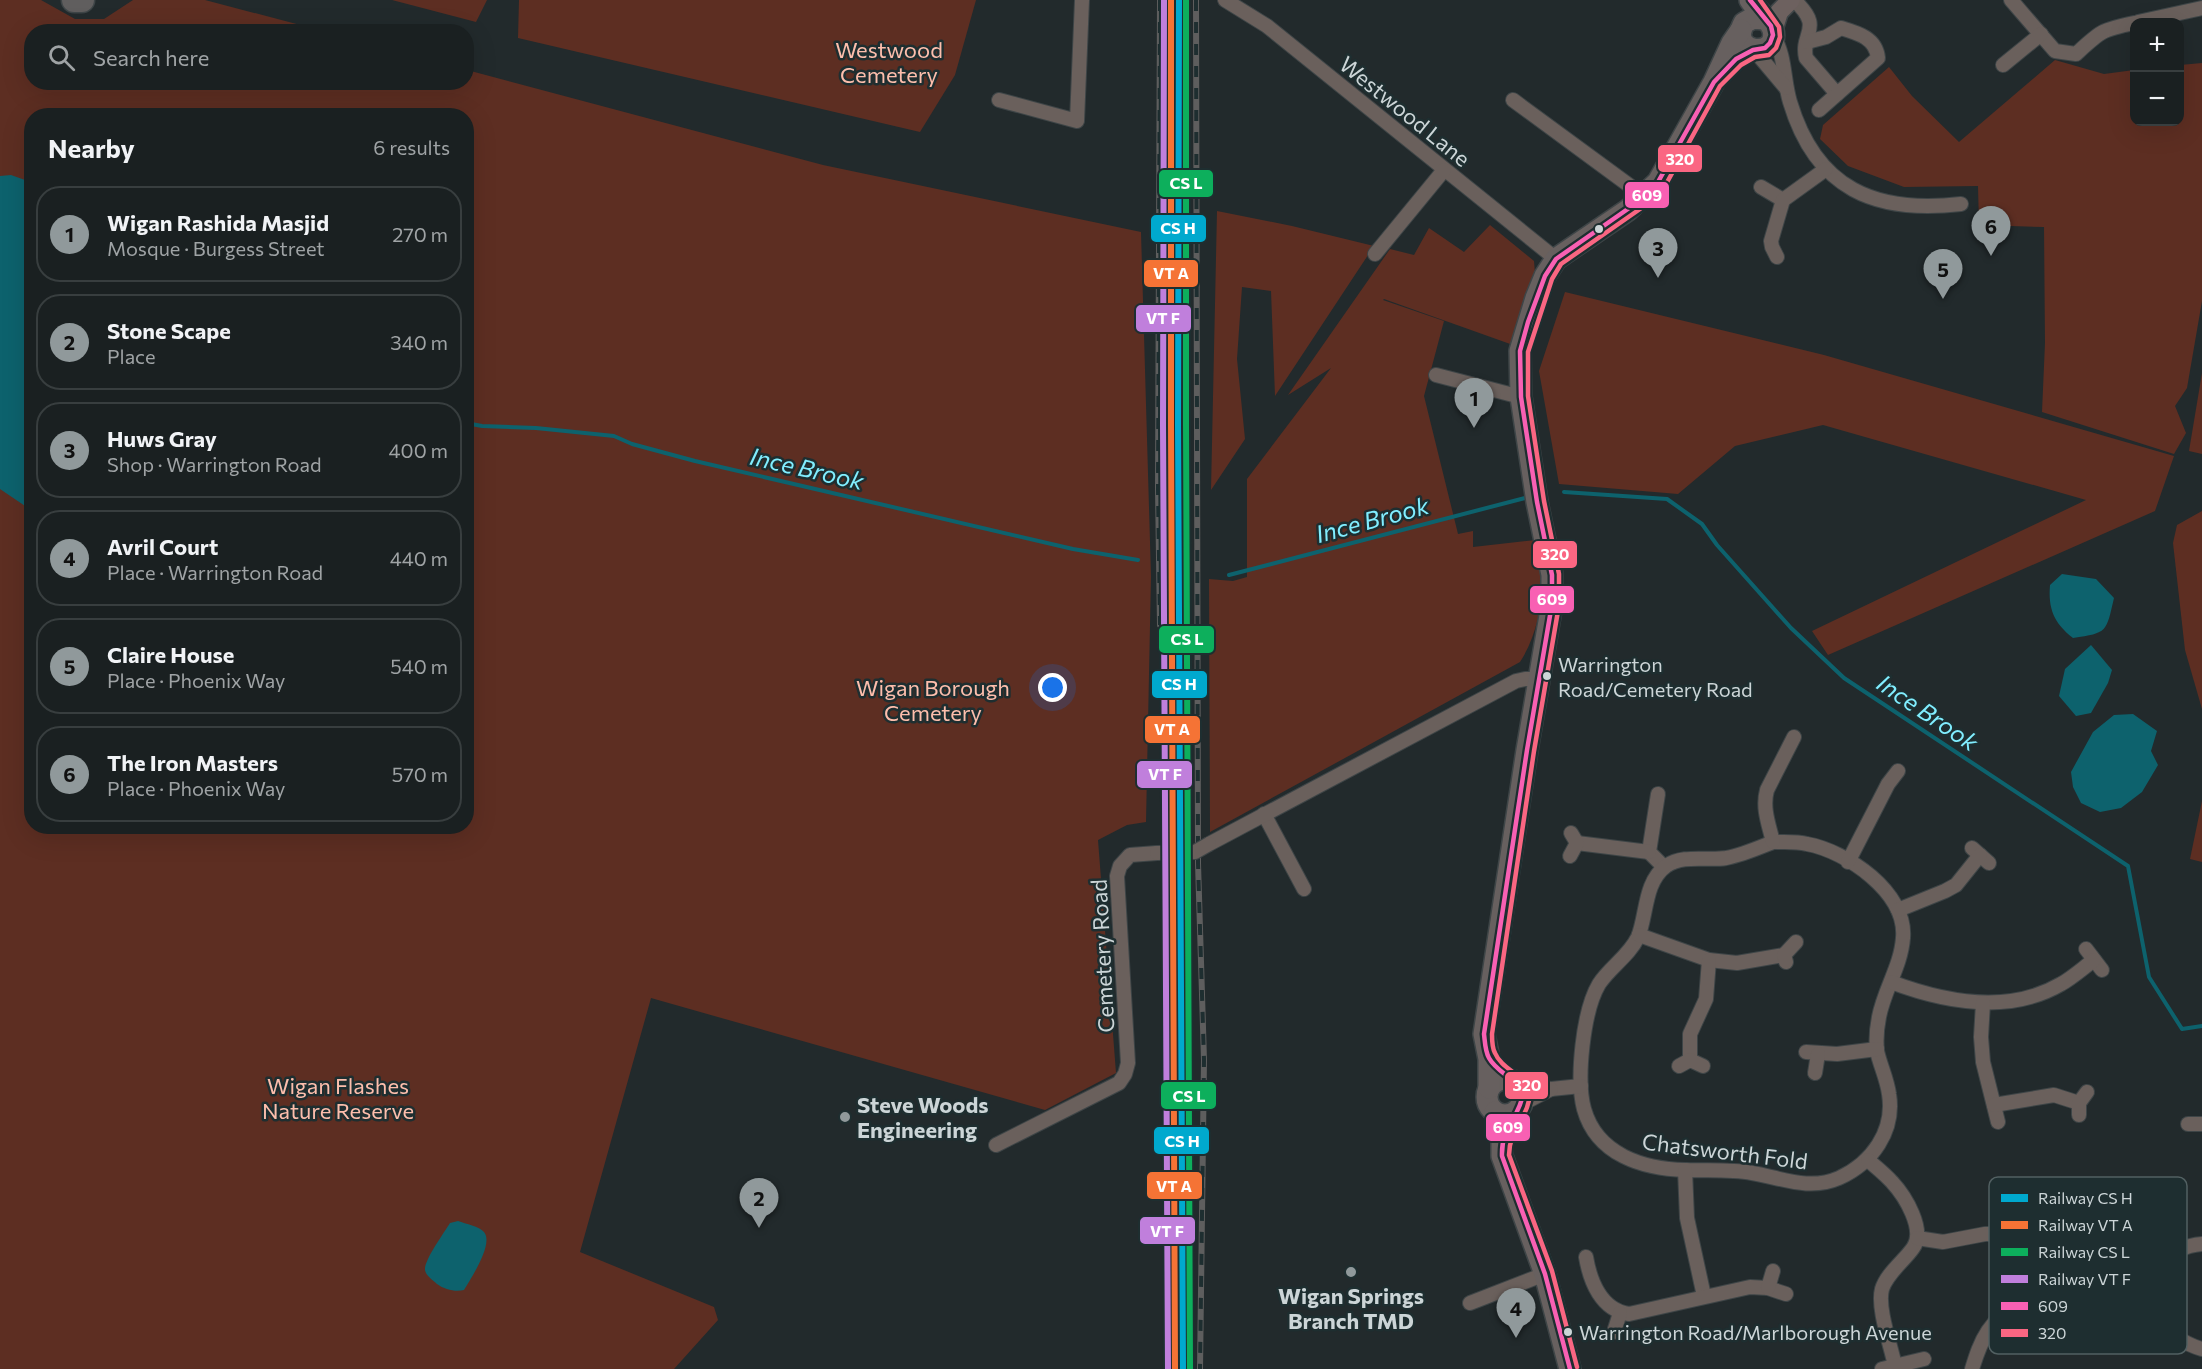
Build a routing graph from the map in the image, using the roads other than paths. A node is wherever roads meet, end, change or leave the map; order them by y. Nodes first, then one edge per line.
1 (74, 0) edge
2 (82, 0) edge
3 (1082, 0) edge
4 (1225, 0) edge
5 (1740, 0) edge
6 (1750, 0) edge
7 (1793, 0) edge
8 (2011, 0) edge
9 (2202, 8) edge
10 (2158, 18) edge
11 (2130, 24) edge
12 (1770, 28) junction
13 (1741, 29) junction
14 (2041, 34) junction
15 (1807, 42) junction
16 (1753, 50) junction
17 (2003, 65) dead end
18 (1714, 82) junction
19 (1786, 88) junction
20 (1837, 94) junction
21 (999, 100) dead end
22 (1513, 100) dead end
23 (1819, 110) dead end
24 (1826, 169) junction
25 (1444, 170) junction
26 (1761, 187) dead end
27 (1645, 196) junction
28 (1784, 200) junction
29 (1961, 204) dead end
30 (1375, 254) dead end
31 (1777, 257) dead end
32 (1556, 259) junction
33 (1436, 375) dead end
34 (1521, 397) junction
35 (1539, 679) junction
36 (1794, 737) dead end
37 (1898, 771) dead end
38 (1658, 794) dead end
39 (1264, 814) junction
40 (1773, 843) junction
41 (1573, 844) dead end
42 (1648, 852) junction
43 (1980, 855) dead end
44 (1848, 862) junction
45 (1664, 867) junction
46 (1304, 889) dead end
47 (1898, 910) junction
48 (1638, 935) junction
49 (1796, 942) dead end
50 (1709, 960) junction
51 (2094, 960) dead end
52 (1891, 982) junction
53 (1983, 1003) junction
54 (1877, 1049) junction
55 (1489, 1059) junction
56 (1690, 1064) dead end
57 (1815, 1073) dead end
58 (1581, 1086) junction
59 (1511, 1098) junction
60 (2082, 1103) dead end
61 (1994, 1106) junction
62 (1998, 1122) dead end
63 (996, 1144) dead end
64 (1868, 1160) junction
65 (1685, 1170) junction
66 (1989, 1234) edge
67 (1917, 1238) junction
68 (2202, 1244) edge
69 (2187, 1246) edge
70 (1586, 1257) dead end
71 (1773, 1272) dead end
72 (1545, 1274) junction
73 (1768, 1288) junction
74 (1786, 1294) dead end
75 (1704, 1296) junction
76 (1470, 1303) dead end
77 (1620, 1313) junction
78 (1989, 1330) edge
79 (1614, 1332) dead end
80 (2187, 1342) edge
81 (2202, 1349) edge
82 (1924, 1359) dead end
83 (1888, 1367) edge
84 (1570, 1369) edge
85 (1972, 1369) edge

1 - 2 highway
3 - 21 street
4 - 25 street, Westwood Lane
5 - 13 main road
6 - 12 main road
7 - 12 street
7 - 15 street
8 - 14 street
9 - 10 street
11 - 14 street
12 - 13 main road
12 - 16 main road
12 - 19 street
13 - 16 main road
13 - 18 main road
14 - 17 street
15 - 20 street
15 - 20 street
16 - 18 main road
16 - 19 street
18 - 27 main road
19 - 24 street
20 - 23 street
22 - 27 street
24 - 28 street
24 - 29 street
25 - 30 street
25 - 32 street, Westwood Lane
26 - 28 street
27 - 32 main road
28 - 31 street
32 - 34 main road
33 - 34 street
34 - 35 main road
35 - 39 street, Cemetery Road
35 - 55 main road
36 - 40 street
37 - 44 street
38 - 42 street
39 - 46 street
39 - 63 street, Cemetery Road, bridge
40 - 44 street, Chatsworth Fold
40 - 45 street, Chatsworth Fold
41 - 42 street
42 - 45 street
43 - 47 street
44 - 47 street, Chatsworth Fold
45 - 48 street, Chatsworth Fold
47 - 52 street, Chatsworth Fold
48 - 50 street
48 - 58 street, Chatsworth Fold
49 - 50 street
50 - 56 street
51 - 53 street
52 - 53 street
52 - 54 street, Chatsworth Fold
53 - 61 street
54 - 57 street
54 - 64 street, Chatsworth Fold
55 - 59 main road
55 - 59 main road
58 - 59 street
58 - 65 street, Chatsworth Fold
59 - 72 main road
60 - 61 street
61 - 62 street
64 - 65 street, Chatsworth Fold
64 - 67 street
65 - 75 street
66 - 67 street
67 - 83 street
68 - 69 street
70 - 77 street
71 - 73 street
72 - 76 street
72 - 84 main road
73 - 74 street
73 - 75 street
75 - 77 street
77 - 79 street
78 - 85 street
80 - 81 street
82 - 83 street

